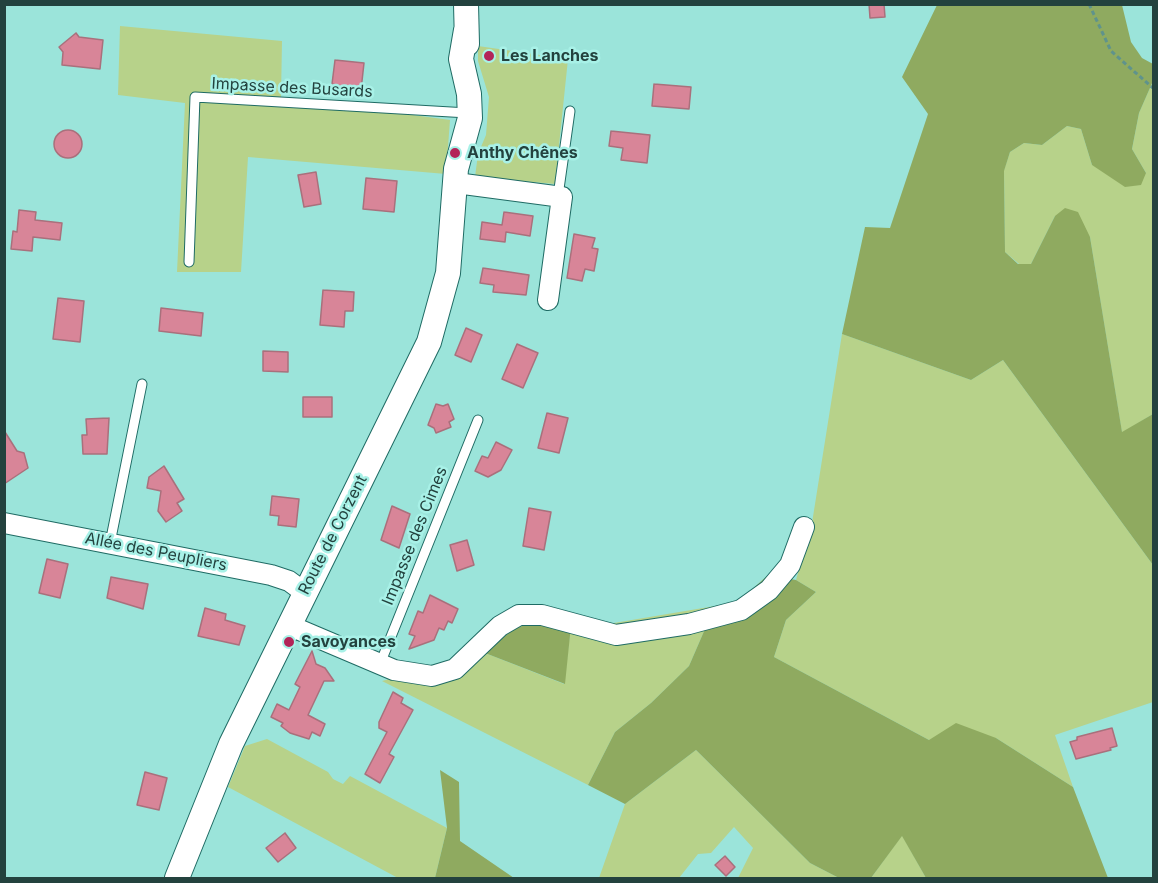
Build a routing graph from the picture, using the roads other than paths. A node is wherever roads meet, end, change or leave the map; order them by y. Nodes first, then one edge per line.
1 (466, 4) edge
2 (570, 111) dead end
3 (476, 114) junction
4 (456, 183) junction
5 (558, 196) junction
6 (189, 262) dead end
7 (548, 300) dead end
8 (142, 384) dead end
9 (478, 420) dead end
10 (4, 523) edge
11 (804, 527) dead end
12 (110, 543) junction
13 (304, 592) junction
14 (288, 625) junction
15 (380, 664) junction
16 (177, 879) edge

1 - 3 street, Route de Corzent
2 - 5 lane
3 - 4 street, Route de Corzent
3 - 6 lane, Impasse des Busards
4 - 5 street
4 - 13 street, Route de Corzent
5 - 7 street
8 - 12 lane
9 - 15 lane, Impasse des Cimes
10 - 12 street, Allée des Peupliers
11 - 15 street
12 - 13 street, Allée des Peupliers
13 - 14 street, Route de Corzent
14 - 15 street
14 - 16 street, Route de Corzent

